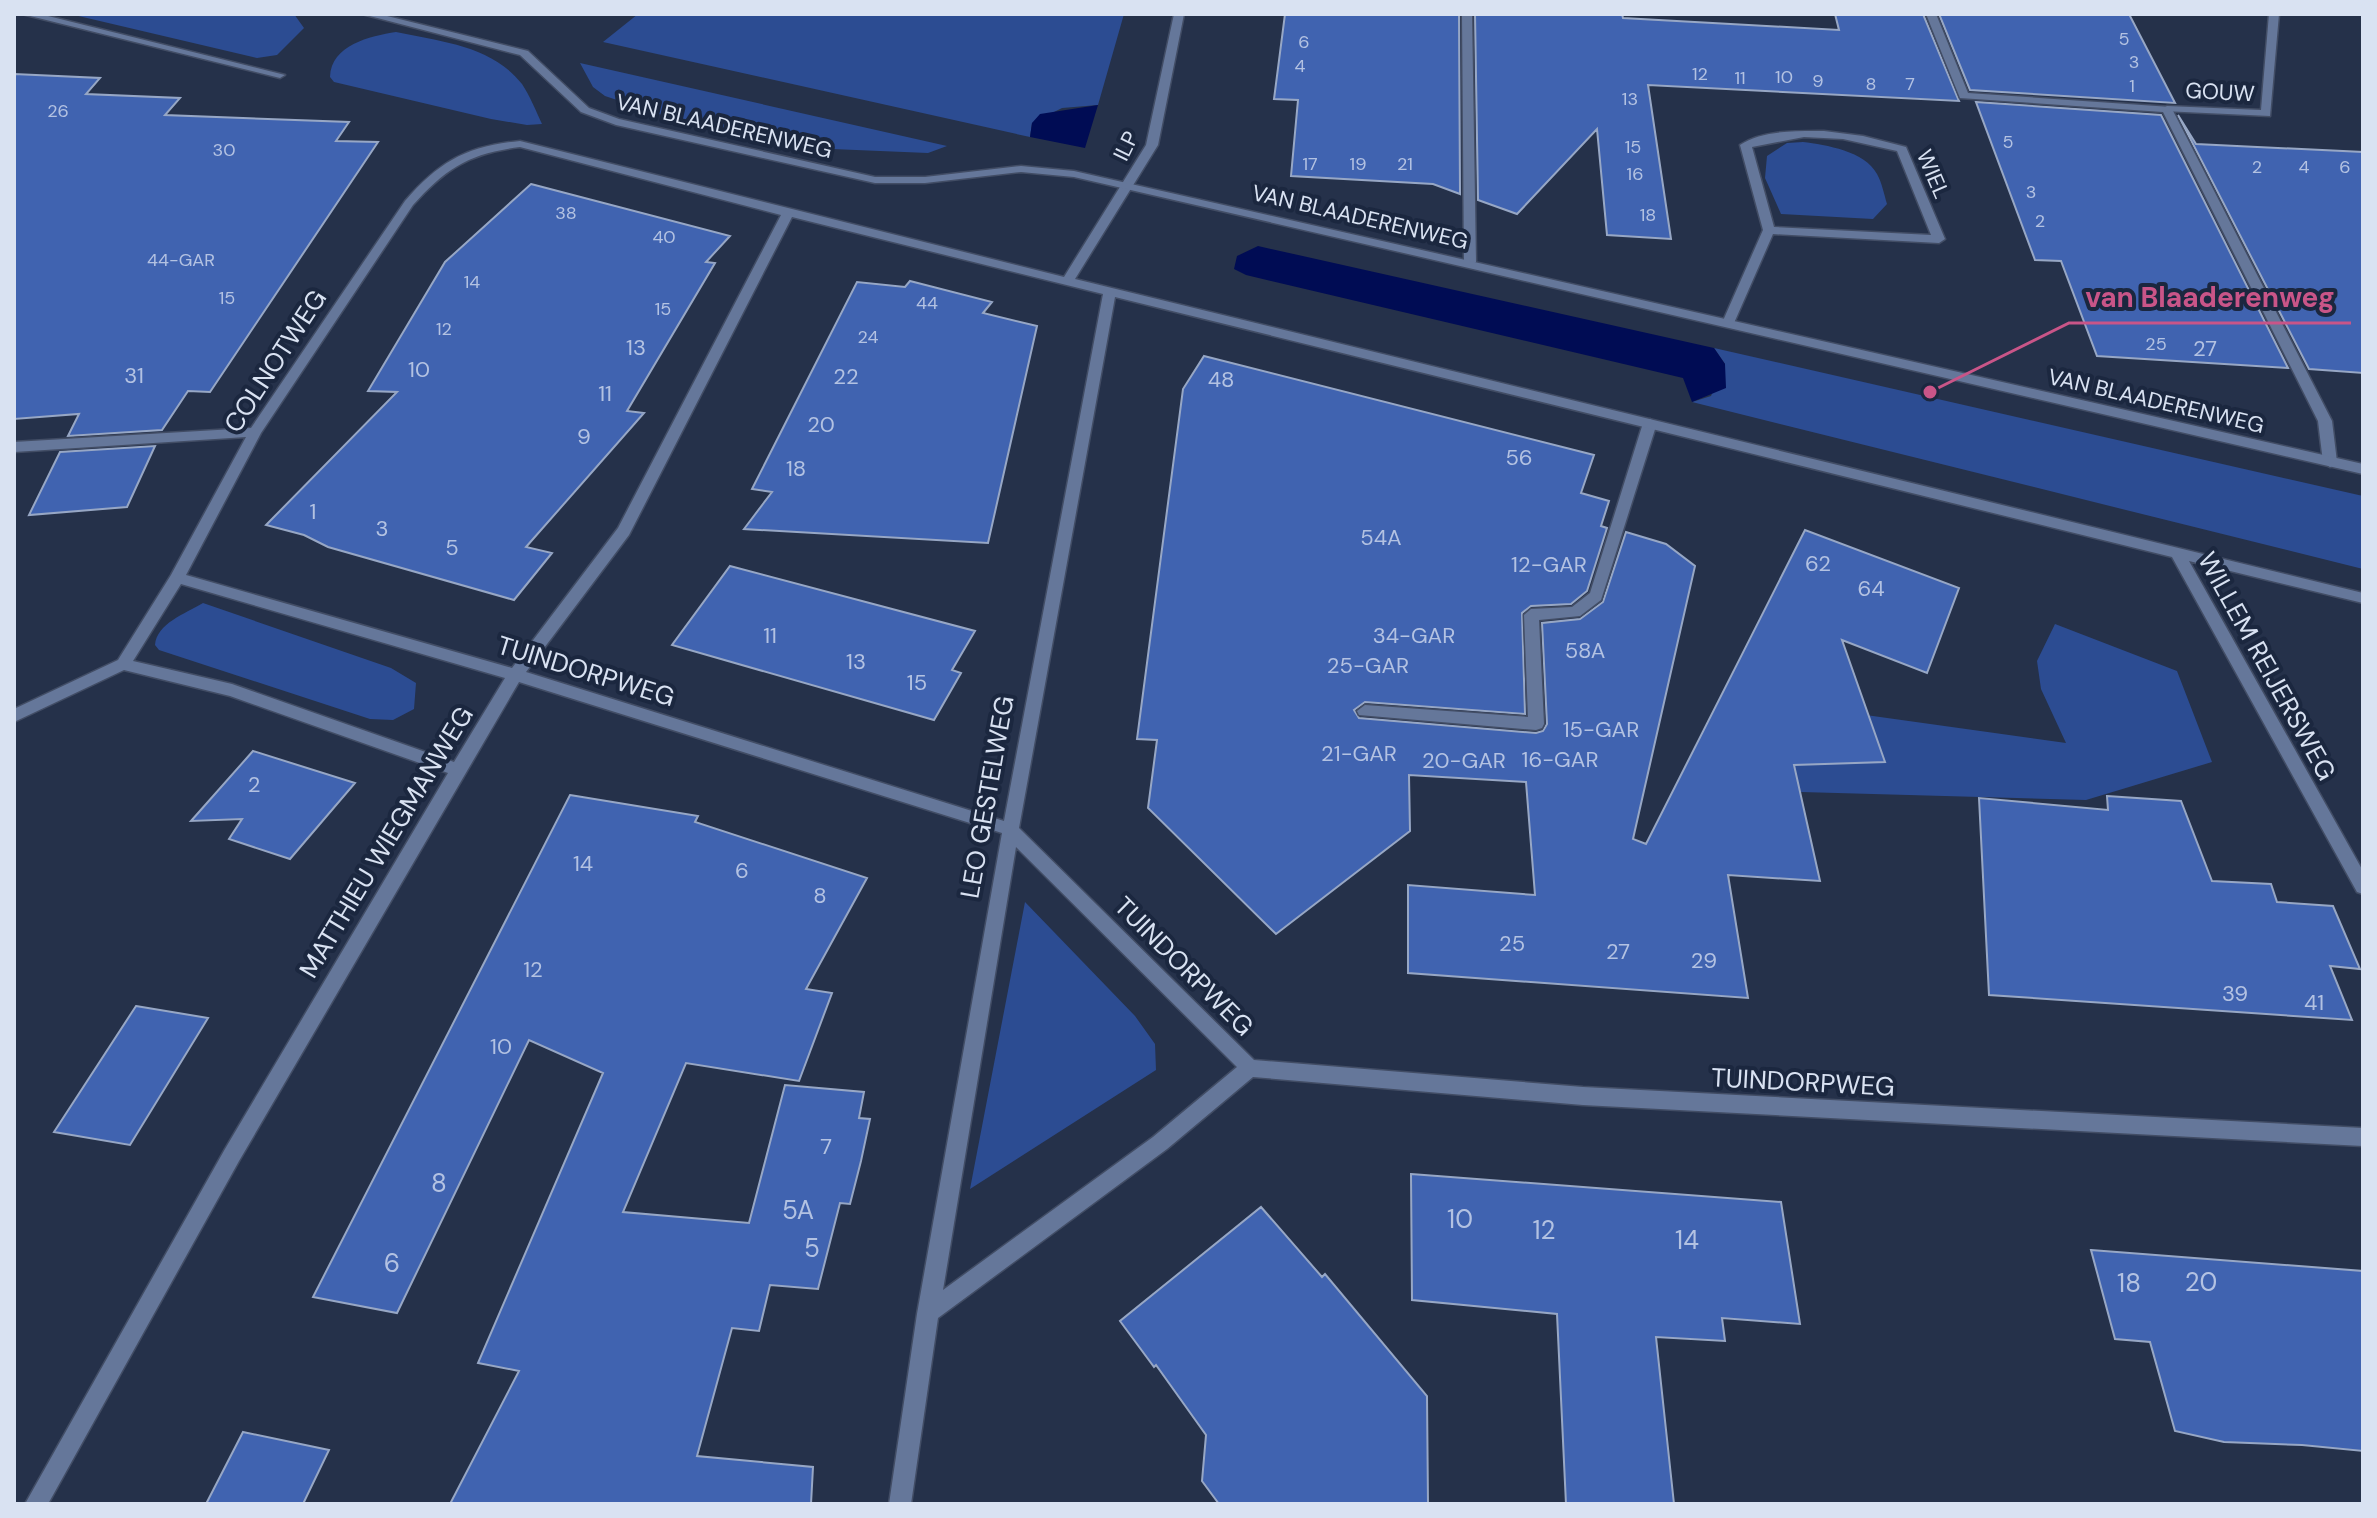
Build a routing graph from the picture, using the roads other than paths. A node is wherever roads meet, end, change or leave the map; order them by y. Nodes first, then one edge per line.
1 (27, 14) edge
2 (367, 14) edge
3 (1179, 14) edge
4 (1467, 14) edge
5 (1931, 14) edge
6 (2274, 14) edge
7 (280, 75) dead end
8 (2167, 109) junction
9 (1128, 185) junction
10 (788, 213) junction
11 (1769, 230) junction
12 (1470, 262) junction
13 (1068, 280) junction
14 (1110, 290) junction
15 (1728, 323) junction
16 (1650, 423) junction
17 (255, 432) junction
18 (14, 447) edge
19 (2330, 462) junction
20 (2363, 469) edge
21 (2177, 552) junction
22 (177, 578) junction
23 (2363, 598) edge
24 (123, 664) junction
25 (515, 675) junction
26 (1365, 711) dead end
27 (14, 716) edge
28 (458, 770) junction
29 (1009, 829) junction
30 (2363, 887) edge
31 (1250, 1068) junction
32 (2363, 1137) edge
33 (927, 1314) junction
34 (36, 1504) edge
35 (900, 1504) edge

1 - 7 street
2 - 9 street, VAN BLAADERENWEG
3 - 9 street, ILP
4 - 12 street
5 - 8 street
6 - 8 street, GOUW
8 - 19 street
9 - 12 street, VAN BLAADERENWEG
9 - 13 street, ILP
10 - 13 street
10 - 17 street, COLNOTWEG
10 - 25 street, MATTHIEU WIEGMANWEG
11 - 11 street, WIEL
11 - 15 street
12 - 15 street, VAN BLAADERENWEG
13 - 14 street
14 - 16 street
14 - 29 street, LEO GESTELWEG
15 - 19 street, VAN BLAADERENWEG
16 - 21 street
16 - 26 street
17 - 18 street
17 - 22 street, COLNOTWEG
19 - 20 street, VAN BLAADERENWEG
21 - 23 street
21 - 30 street, WILLEM REIJERSWEG
22 - 24 street, COLNOTWEG
22 - 25 street, TUINDORPWEG
24 - 27 street
24 - 28 street
25 - 28 street, MATTHIEU WIEGMANWEG
25 - 29 street, TUINDORPWEG
28 - 34 street, MATTHIEU WIEGMANWEG
29 - 31 street, TUINDORPWEG
29 - 33 street, LEO GESTELWEG
31 - 32 street, TUINDORPWEG
31 - 33 street
33 - 35 street, LEO GESTELWEG

